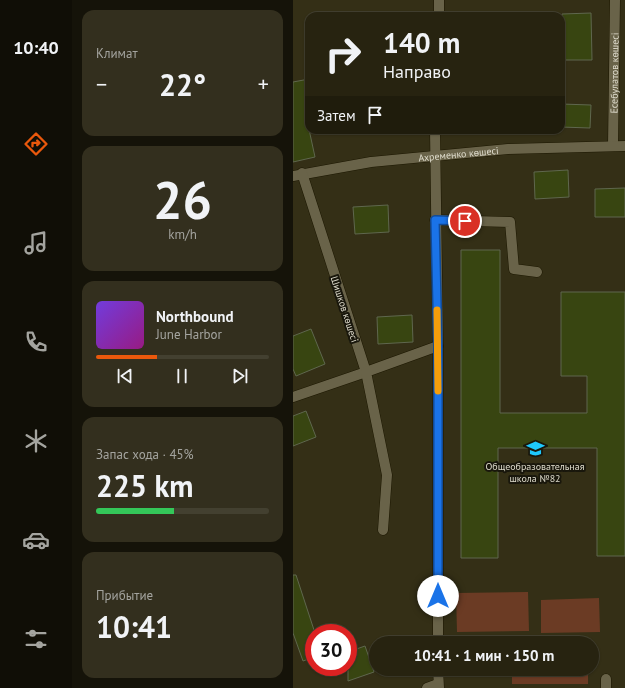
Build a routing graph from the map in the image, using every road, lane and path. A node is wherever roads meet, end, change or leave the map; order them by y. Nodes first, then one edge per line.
1 (439, 0) edge
2 (615, 0) edge
3 (439, 12) edge
4 (435, 134) edge
5 (613, 146) junction
6 (625, 146) edge
7 (434, 156) junction
8 (297, 174) edge
9 (435, 220) junction
10 (537, 272) dead end
11 (438, 346) junction
12 (366, 372) junction
13 (293, 397) edge
14 (383, 530) dead end
15 (438, 636) edge
16 (438, 676) edge
17 (439, 686) edge
18 (427, 688) edge

1 - 3 street
2 - 5 street, Есебулатов көшесі
4 - 7 street
5 - 6 street, Ахременко көшесі
5 - 7 street, Ахременко көшесі
7 - 8 street, Ахременко көшесі
7 - 9 street
8 - 12 street, Шишков көшесі
9 - 10 street
9 - 11 street
11 - 12 street
11 - 15 street
12 - 13 street
12 - 14 street, Шишков көшесі
16 - 17 street
17 - 18 street

